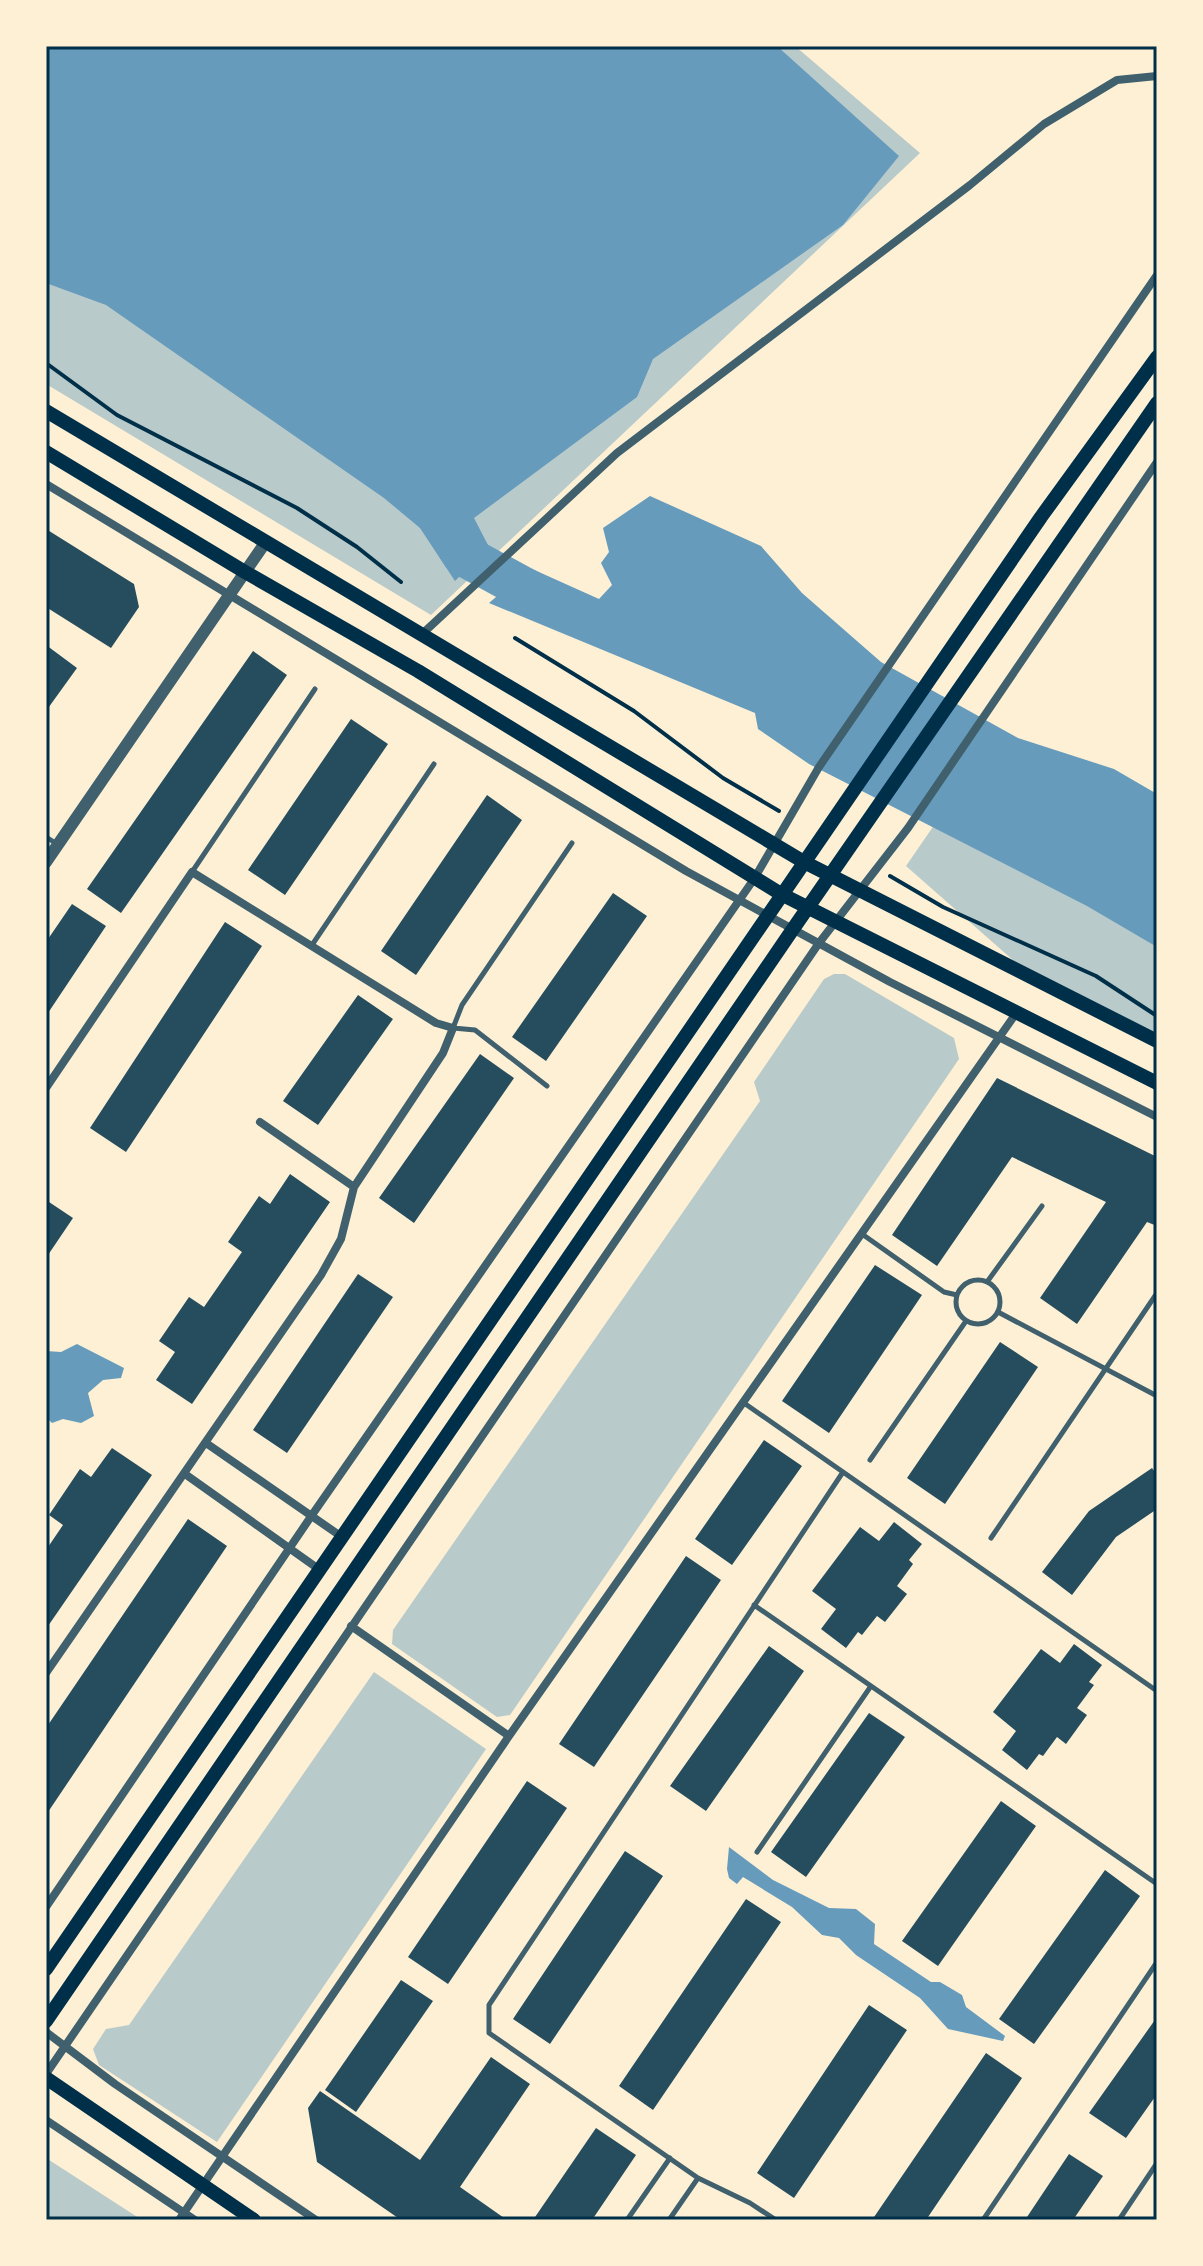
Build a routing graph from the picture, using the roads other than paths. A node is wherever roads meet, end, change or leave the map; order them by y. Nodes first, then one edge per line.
1 (1157, 76) edge
2 (1157, 275) edge
3 (1157, 357) edge
4 (1157, 403) edge
5 (46, 411) edge
6 (46, 452) edge
7 (1157, 462) edge
8 (46, 484) edge
9 (265, 543) junction
10 (245, 572) junction
11 (229, 596) junction
12 (421, 635) junction
13 (315, 689) dead end
14 (434, 764) dead end
15 (46, 837) edge
16 (572, 843) dead end
17 (774, 844) junction
18 (58, 845) junction
19 (46, 862) edge
20 (804, 862) junction
21 (192, 872) junction
22 (830, 876) junction
23 (754, 879) junction
24 (859, 891) junction
25 (781, 894) junction
26 (739, 900) junction
27 (807, 908) junction
28 (767, 915) junction
29 (835, 922) junction
30 (793, 929) junction
31 (819, 943) junction
32 (312, 945) junction
33 (1018, 1012) junction
34 (453, 1028) junction
35 (1000, 1038) junction
36 (1157, 1041) edge
37 (1157, 1083) edge
38 (547, 1086) dead end
39 (46, 1088) edge
40 (1157, 1117) edge
41 (260, 1122) dead end
42 (354, 1187) junction
43 (1042, 1206) dead end
44 (862, 1234) junction
45 (987, 1282) junction
46 (1157, 1293) edge
47 (957, 1295) junction
48 (998, 1312) junction
49 (966, 1321) junction
50 (1105, 1369) junction
51 (1157, 1396) edge
52 (743, 1403) junction
53 (206, 1443) junction
54 (870, 1460) dead end
55 (843, 1472) junction
56 (185, 1474) junction
57 (312, 1515) junction
58 (342, 1537) junction
59 (991, 1538) dead end
60 (290, 1548) junction
61 (320, 1570) junction
62 (754, 1605) junction
63 (351, 1626) junction
64 (46, 1673) edge
65 (871, 1686) junction
66 (1157, 1691) edge
67 (509, 1736) junction
68 (757, 1852) dead end
69 (1157, 1884) edge
70 (46, 1907) edge
71 (1157, 1962) edge
72 (46, 1969) edge
73 (46, 2021) edge
74 (46, 2032) edge
75 (65, 2046) junction
76 (46, 2076) edge
77 (46, 2120) edge
78 (670, 2158) junction
79 (1157, 2163) edge
80 (698, 2178) junction
81 (202, 2186) junction
82 (179, 2220) edge
83 (195, 2220) edge
84 (254, 2220) edge
85 (316, 2220) edge
86 (627, 2220) edge
87 (669, 2220) edge
88 (776, 2220) edge
89 (983, 2220) edge
90 (1119, 2220) edge

1 - 12 street
2 - 17 street
3 - 20 main road
4 - 22 main road
5 - 9 main road
6 - 10 main road
7 - 24 street
8 - 11 street
9 - 10 street
9 - 12 main road
10 - 11 street
10 - 23 main road
11 - 18 street
11 - 26 street
12 - 17 main road
13 - 21 lane
14 - 32 lane
15 - 18 lane
16 - 34 lane
17 - 20 main road
17 - 23 street
18 - 19 street
20 - 22 main road
20 - 25 main road
21 - 32 street
21 - 39 street
22 - 24 main road
22 - 27 main road
23 - 25 main road
23 - 26 street
24 - 29 street
24 - 36 main road
25 - 27 main road
25 - 28 main road
26 - 28 street
26 - 57 street
27 - 29 main road
27 - 30 main road
28 - 30 street
28 - 58 main road
29 - 31 street
29 - 33 main road
30 - 31 street
30 - 73 main road
31 - 35 street
31 - 63 street
32 - 34 street
33 - 35 street
33 - 37 main road
34 - 38 lane
34 - 42 street
35 - 40 street
35 - 44 street
41 - 42 street
42 - 53 street
43 - 45 lane
44 - 47 lane
44 - 52 street
45 - 47 lane
45 - 48 lane
46 - 50 lane
47 - 49 lane
48 - 49 lane
48 - 50 lane
49 - 54 lane
50 - 51 lane
50 - 59 lane
52 - 55 lane
52 - 67 street
53 - 56 street
53 - 57 street
55 - 62 lane
55 - 66 lane
56 - 60 street
56 - 64 street
57 - 58 street
57 - 60 street
58 - 61 main road
60 - 61 street
60 - 70 street
61 - 72 main road
62 - 65 lane
62 - 78 lane
63 - 67 street
63 - 75 street
65 - 68 lane
65 - 69 lane
67 - 81 street
71 - 89 lane
74 - 75 street
75 - 76 street
75 - 85 street
76 - 81 main road
77 - 83 street
78 - 80 lane
78 - 86 lane
79 - 90 lane
80 - 87 lane
80 - 88 lane
81 - 82 street
81 - 84 main road

